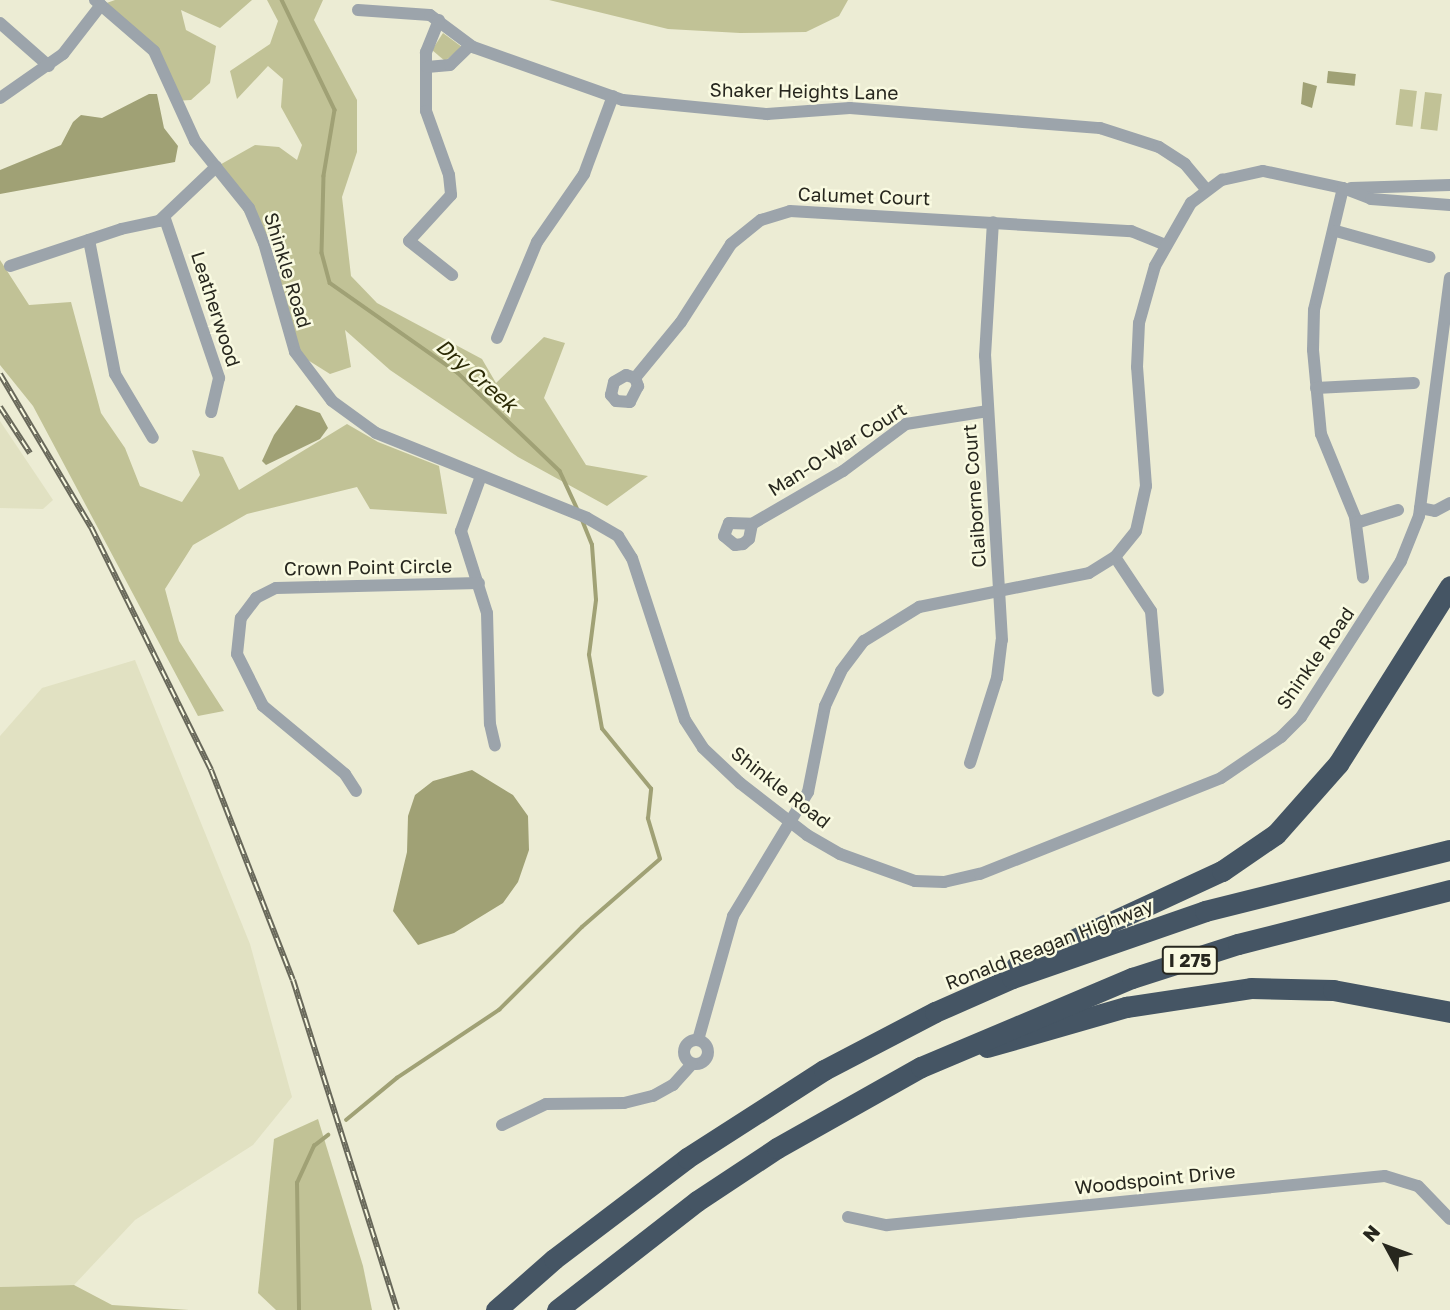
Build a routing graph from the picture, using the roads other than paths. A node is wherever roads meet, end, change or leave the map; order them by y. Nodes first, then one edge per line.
1 (98, 2) edge
2 (358, 10) dead end
3 (439, 20) junction
4 (0, 23) edge
5 (470, 46) junction
6 (49, 66) junction
7 (427, 67) junction
8 (613, 96) junction
9 (0, 98) edge
10 (216, 167) junction
11 (1450, 185) edge
12 (1343, 188) junction
13 (1207, 190) junction
14 (1450, 205) edge
15 (165, 219) junction
16 (993, 222) junction
17 (1336, 231) junction
18 (89, 240) junction
19 (1166, 245) junction
20 (1429, 257) dead end
21 (10, 266) dead end
22 (452, 275) dead end
23 (1450, 278) edge
24 (497, 338) dead end
25 (635, 378) dead end
26 (1414, 383) dead end
27 (1316, 388) junction
28 (988, 411) junction
29 (211, 412) dead end
30 (153, 438) dead end
31 (481, 476) junction
32 (1450, 503) edge
33 (1420, 508) junction
34 (1398, 510) dead end
35 (1356, 523) junction
36 (752, 524) dead end
37 (1115, 557) junction
38 (1363, 577) dead end
39 (479, 583) junction
40 (1450, 586) edge
41 (1000, 591) junction
42 (1158, 691) dead end
43 (495, 745) dead end
44 (970, 763) dead end
45 (356, 791) dead end
46 (788, 821) junction
47 (1450, 836) edge
48 (1450, 850) edge
49 (1313, 883) junction
50 (1450, 890) edge
51 (935, 1012) junction
52 (1450, 1012) edge
53 (940, 1059) junction
54 (502, 1125) dead end
55 (848, 1217) dead end
56 (1450, 1219) edge
57 (496, 1310) edge
58 (557, 1310) edge

1 - 6 street
1 - 10 street, Shinkle Road
2 - 3 street, Shaker Heights Lane
3 - 5 street, Shaker Heights Lane
3 - 7 street
4 - 6 street
5 - 7 street
5 - 8 street, Shaker Heights Lane
6 - 9 street
7 - 22 street
8 - 13 street, Shaker Heights Lane
8 - 24 street
10 - 15 street
10 - 31 street, Shinkle Road
11 - 12 street
12 - 13 street
12 - 14 street
12 - 17 street
13 - 19 street
15 - 18 street
15 - 29 street, Leatherwood
16 - 19 street, Calumet Court
16 - 25 street, Calumet Court
16 - 28 street, Claiborne Court
17 - 20 street
17 - 27 street
18 - 21 street
18 - 30 street
19 - 37 street
23 - 33 street, Shinkle Road
26 - 27 street
27 - 35 street
28 - 36 street, Man-O-War Court
28 - 41 street, Claiborne Court
31 - 39 street, Crown Point Circle
31 - 46 street, Shinkle Road
32 - 33 street
33 - 46 street, Shinkle Road
34 - 35 street
35 - 38 street
37 - 41 street
37 - 42 street
39 - 43 street, Crown Point Circle
39 - 45 street, Crown Point Circle
40 - 51 highway
41 - 44 street, Claiborne Court
41 - 46 street
46 - 54 street
47 - 49 highway
48 - 49 highway, Ronald Reagan Highway / I 275
49 - 51 highway, Ronald Reagan Highway / I 275
50 - 53 highway, I 275
51 - 57 highway, Ronald Reagan Highway / I 275
52 - 53 highway
53 - 58 highway, I 275
55 - 56 street, Woodspoint Drive

